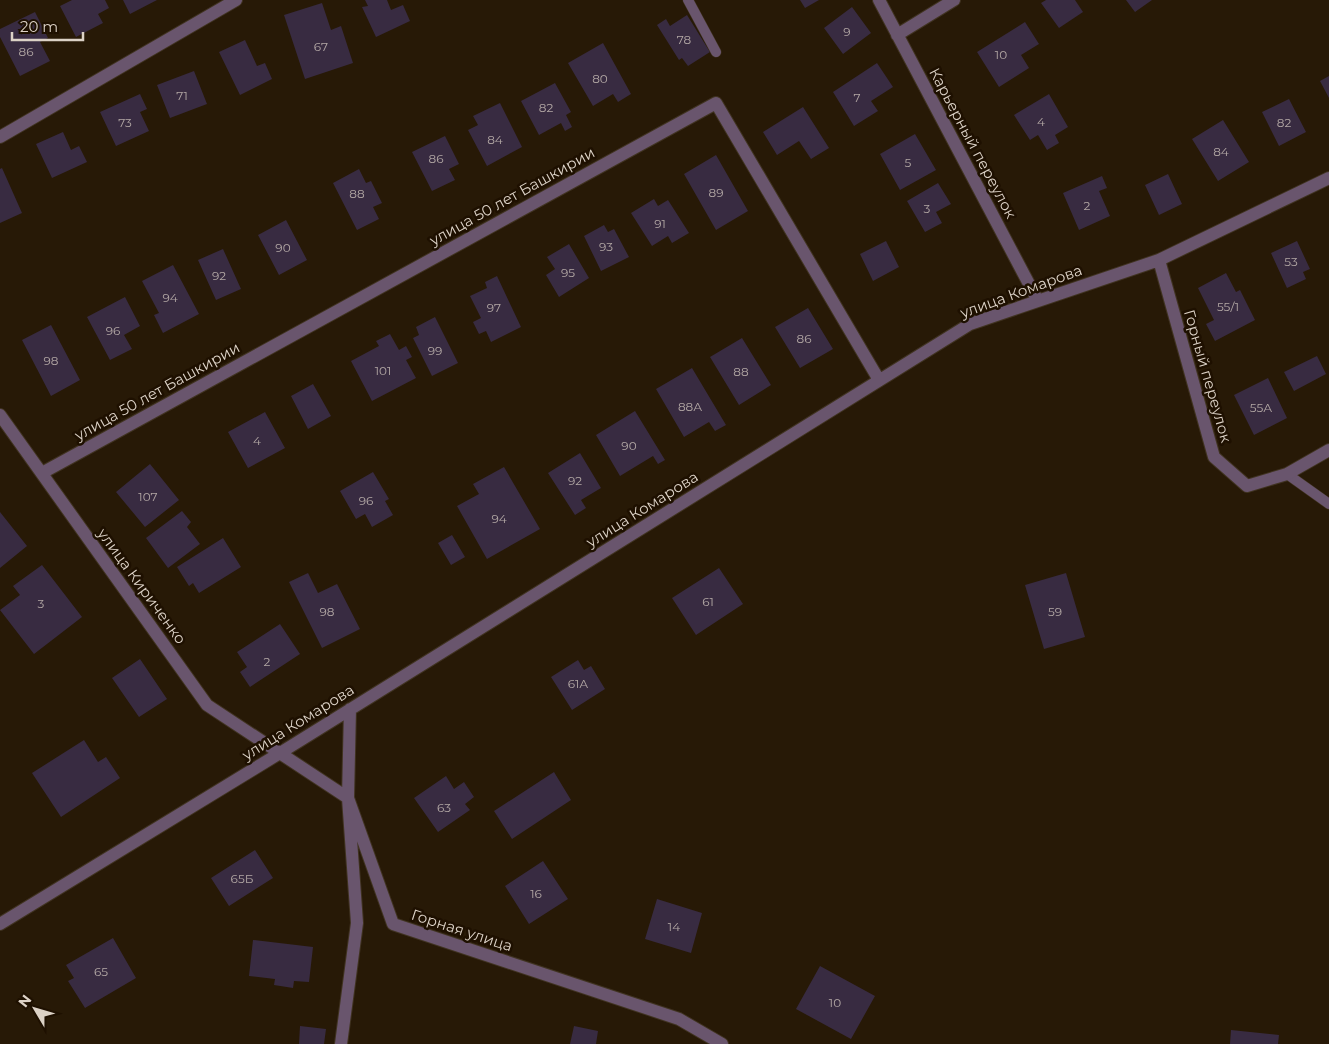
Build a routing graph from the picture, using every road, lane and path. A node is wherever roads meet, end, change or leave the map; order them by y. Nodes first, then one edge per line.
1 (236, 0) edge
2 (688, 0) edge
3 (879, 0) edge
4 (954, 0) edge
5 (897, 35) junction
6 (716, 52) dead end
7 (0, 137) edge
8 (1329, 178) edge
9 (1159, 260) junction
10 (1038, 301) junction
11 (880, 380) junction
12 (0, 415) edge
13 (1329, 450) edge
14 (42, 473) junction
15 (1287, 474) junction
16 (1329, 504) edge
17 (350, 709) junction
18 (280, 752) junction
19 (348, 798) junction
20 (0, 924) edge
21 (341, 1044) edge
22 (722, 1044) edge

1 - 7 street
2 - 6 lane
3 - 5 street, Карьерный переулок
4 - 5 street
5 - 10 street, Карьерный переулок
8 - 9 street, улица Комарова
9 - 10 street, улица Комарова
9 - 15 street, Горный переулок
10 - 11 street, улица Комарова
11 - 14 street, улица 50 лет Башкирии
11 - 17 street, улица Комарова
12 - 14 street, улица Кириченко
13 - 15 street, Горный переулок
14 - 18 street, улица Кириченко
15 - 16 lane
17 - 18 street, улица Комарова
17 - 19 street
18 - 19 street
18 - 20 street, улица Комарова
19 - 21 street
19 - 22 street, Горная улица

